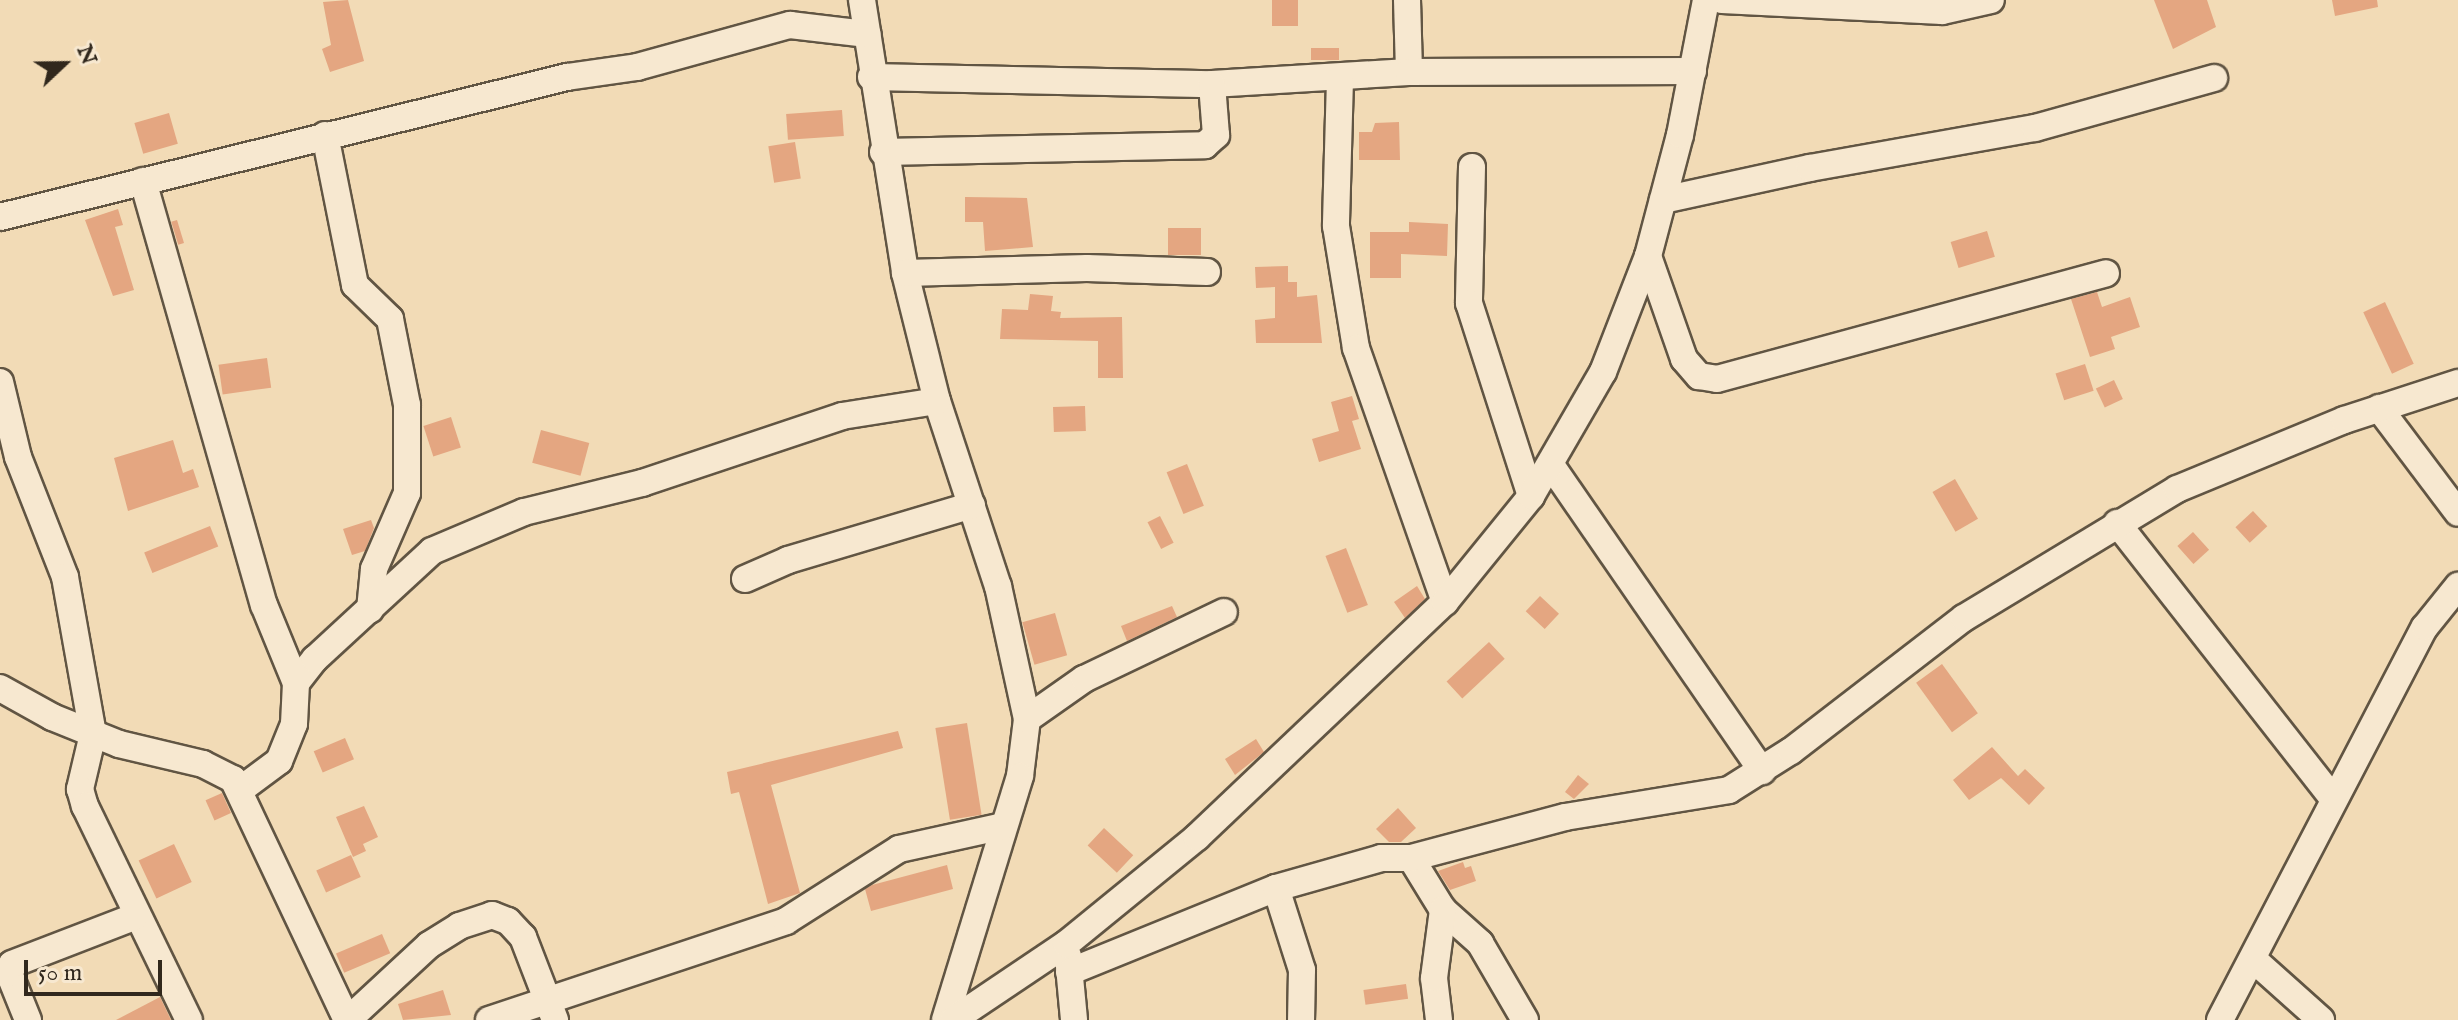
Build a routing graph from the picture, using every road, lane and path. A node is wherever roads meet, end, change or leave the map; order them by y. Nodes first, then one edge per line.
1 (862, 0) edge
2 (1407, 0) edge
3 (1706, 0) edge
4 (1722, 0) edge
5 (1991, 0) edge
6 (867, 34) junction
7 (1693, 71) junction
8 (1409, 72) junction
9 (871, 77) junction
10 (2214, 78) dead end
11 (1340, 79) junction
12 (1212, 84) junction
13 (325, 135) junction
14 (883, 152) junction
15 (1472, 167) dead end
16 (143, 181) junction
17 (1663, 200) junction
18 (0, 217) edge
19 (1648, 256) junction
20 (1207, 272) dead end
21 (905, 273) junction
22 (2106, 273) dead end
23 (0, 382) edge
24 (2458, 383) edge
25 (937, 401) junction
26 (2379, 408) junction
27 (1551, 465) junction
28 (1531, 496) junction
29 (972, 505) junction
30 (2458, 513) edge
31 (2117, 523) junction
32 (745, 579) dead end
33 (2458, 586) edge
34 (1445, 602) junction
35 (370, 610) junction
36 (1224, 612) dead end
37 (296, 683) junction
38 (0, 688) edge
39 (1027, 719) junction
40 (93, 734) junction
41 (1762, 771) junction
42 (240, 790) junction
43 (2333, 798) junction
44 (1004, 826) junction
45 (1411, 858) junction
46 (1276, 888) junction
47 (1443, 910) junction
48 (134, 917) junction
49 (1066, 944) junction
50 (2254, 960) junction
51 (1069, 972) junction
52 (552, 1011) edge
53 (949, 1016) edge
54 (28, 1020) edge
55 (189, 1020) edge
56 (348, 1020) edge
57 (489, 1020) edge
58 (924, 1020) edge
59 (1074, 1020) edge
60 (1301, 1020) edge
61 (1439, 1020) edge
62 (1525, 1020) edge
63 (2220, 1020) edge
64 (2321, 1020) edge

1 - 6 street
2 - 8 street
3 - 7 street
4 - 5 street
6 - 9 street
6 - 13 street
7 - 8 street
7 - 17 street
8 - 11 street
9 - 12 street
9 - 14 street
10 - 17 street
11 - 12 street
11 - 34 street
12 - 14 street
13 - 16 street
13 - 35 street
14 - 21 street
15 - 28 street
16 - 18 street
16 - 37 street
17 - 19 street
19 - 22 street
19 - 27 street
20 - 21 street
21 - 25 street
23 - 40 street
24 - 26 street
25 - 29 street
25 - 35 street
26 - 30 street
26 - 31 street
27 - 28 street
27 - 41 street
28 - 34 street
29 - 32 street
29 - 39 street
31 - 41 street
31 - 43 street
33 - 43 street
34 - 49 street
35 - 37 street
36 - 39 street
37 - 42 street
38 - 40 street
39 - 44 street
40 - 42 street
40 - 48 street
41 - 45 street
42 - 56 street
43 - 50 street
44 - 52 street
44 - 53 street
45 - 46 street
45 - 47 street
46 - 51 street
46 - 60 street
47 - 61 street
47 - 62 street
48 - 54 street
48 - 55 street
49 - 51 street
49 - 53 street
50 - 63 street
50 - 64 street
51 - 59 street
52 - 56 street
52 - 57 street
53 - 58 street

